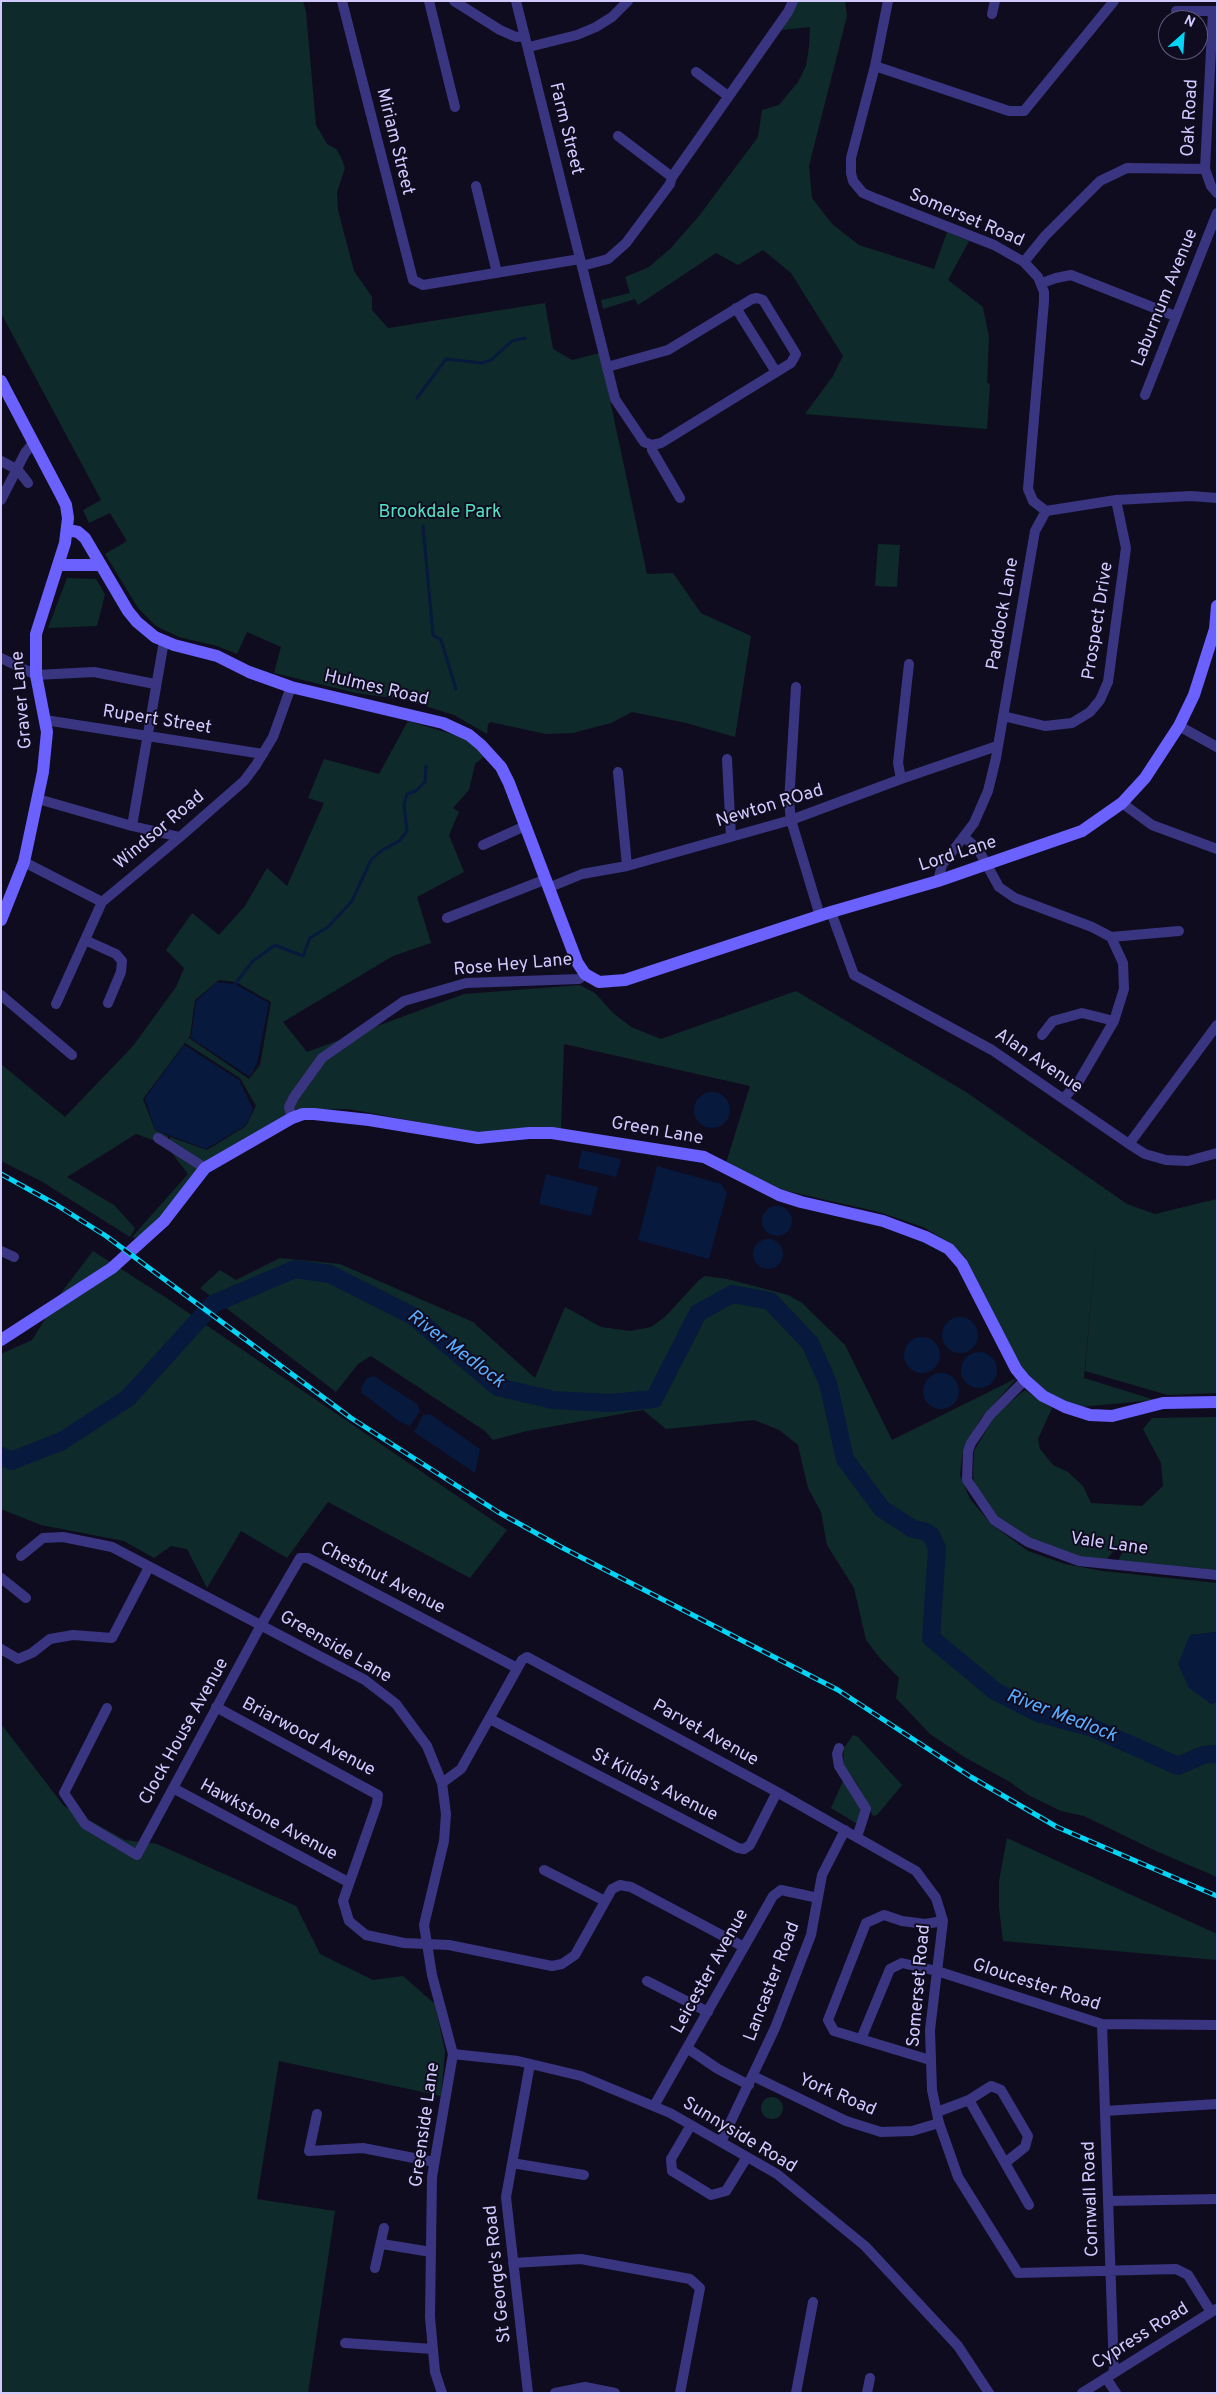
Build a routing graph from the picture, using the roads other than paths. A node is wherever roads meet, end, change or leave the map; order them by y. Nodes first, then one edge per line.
1 (342, 1) edge
2 (429, 1) edge
3 (454, 1) edge
4 (516, 1) edge
5 (628, 1) edge
6 (793, 1) edge
7 (888, 1) edge
8 (995, 1) edge
9 (1114, 1) edge
10 (1215, 11) edge
11 (992, 14) dead end
12 (525, 36) junction
13 (528, 47) junction
14 (875, 66) junction
15 (696, 72) dead end
16 (728, 96) junction
17 (455, 107) dead end
18 (1212, 114) edge
19 (618, 136) dead end
20 (1205, 169) junction
21 (672, 177) junction
22 (476, 186) dead end
23 (1217, 194) edge
24 (1217, 213) edge
25 (581, 262) junction
26 (1024, 262) junction
27 (498, 273) junction
28 (1042, 283) junction
29 (736, 308) junction
30 (1175, 316) junction
31 (608, 367) junction
32 (776, 372) junction
33 (1, 381) edge
34 (1145, 395) dead end
35 (34, 442) junction
36 (652, 445) junction
37 (1, 461) edge
38 (18, 470) junction
39 (28, 483) dead end
40 (680, 498) dead end
41 (1217, 498) edge
42 (1, 500) edge
43 (1116, 500) junction
44 (1046, 511) junction
45 (68, 530) junction
46 (58, 565) junction
47 (100, 565) junction
48 (1217, 606) edge
49 (164, 641) junction
50 (1, 658) edge
51 (910, 664) dead end
52 (36, 676) junction
53 (155, 684) junction
54 (291, 687) junction
55 (796, 687) dead end
56 (1003, 716) junction
57 (45, 720) junction
58 (1179, 726) junction
59 (148, 736) junction
60 (997, 746) junction
61 (1217, 747) edge
62 (263, 754) junction
63 (727, 759) dead end
64 (618, 772) dead end
65 (901, 779) junction
66 (38, 799) junction
67 (1122, 803) junction
68 (791, 820) junction
69 (132, 826) junction
70 (525, 826) junction
71 (180, 837) junction
72 (731, 837) junction
73 (964, 837) junction
74 (483, 845) dead end
75 (1217, 849) edge
76 (24, 862) junction
77 (986, 865) junction
78 (626, 866) junction
79 (938, 881) junction
80 (546, 884) junction
81 (102, 902) junction
82 (826, 914) junction
83 (447, 918) dead end
84 (1, 920) edge
85 (1179, 931) dead end
86 (1111, 937) junction
87 (85, 940) junction
88 (585, 974) junction
89 (1, 995) edge
90 (108, 1003) dead end
91 (56, 1004) dead end
92 (1114, 1021) junction
93 (1217, 1025) edge
94 (1042, 1035) dead end
95 (72, 1055) dead end
96 (1064, 1098) junction
97 (292, 1118) junction
98 (158, 1138) dead end
99 (1129, 1144) junction
100 (1217, 1153) edge
101 (205, 1168) junction
102 (1, 1251) edge
103 (14, 1257) dead end
104 (1, 1340) edge
105 (1025, 1380) junction
106 (1217, 1402) edge
107 (21, 1556) dead end
108 (149, 1567) junction
109 (1217, 1575) edge
110 (1, 1578) edge
111 (26, 1598) dead end
112 (261, 1625) junction
113 (1, 1649) edge
114 (517, 1668) junction
115 (216, 1707) junction
116 (107, 1708) dead end
117 (490, 1719) junction
118 (840, 1748) dead end
119 (442, 1783) junction
120 (173, 1788) junction
121 (777, 1792) junction
122 (845, 1830) junction
123 (857, 1837) junction
124 (544, 1870) dead end
125 (348, 1882) junction
126 (818, 1898) junction
127 (605, 1900) junction
128 (943, 1921) junction
129 (426, 1944) junction
130 (744, 1947) junction
131 (937, 1971) junction
132 (647, 1981) dead end
133 (708, 2012) junction
134 (1102, 2024) junction
135 (1217, 2026) edge
136 (861, 2039) junction
137 (687, 2048) junction
138 (453, 2054) junction
139 (930, 2060) junction
140 (530, 2064) junction
141 (751, 2081) junction
142 (969, 2100) junction
143 (1217, 2104) edge
144 (654, 2106) junction
145 (1105, 2111) junction
146 (937, 2112) junction
147 (317, 2114) dead end
148 (939, 2123) junction
149 (691, 2125) junction
150 (722, 2142) junction
151 (747, 2157) junction
152 (434, 2162) junction
153 (512, 2163) junction
154 (1005, 2163) junction
155 (584, 2175) dead end
156 (1217, 2199) edge
157 (1108, 2201) junction
158 (1029, 2205) dead end
159 (384, 2228) dead end
160 (382, 2244) junction
161 (430, 2252) junction
162 (514, 2264) junction
163 (376, 2268) dead end
164 (1111, 2270) junction
165 (813, 2302) dead end
166 (1214, 2310) edge
167 (345, 2343) dead end
168 (433, 2349) junction
169 (1110, 2375) junction
170 (870, 2378) dead end
171 (610, 2392) edge
172 (442, 2393) edge
173 (528, 2393) edge
174 (555, 2393) edge
175 (680, 2393) edge
176 (796, 2393) edge
177 (867, 2393) edge
178 (989, 2393) edge
179 (1082, 2393) edge
180 (1116, 2393) edge

1 - 27 street, Miriam Street
2 - 17 street
3 - 12 street
4 - 12 street, Farm Street
5 - 13 street
6 - 16 street
7 - 14 street, Somerset Road
8 - 11 street
9 - 14 street
10 - 18 street, Oak Road
12 - 13 street, Farm Street
13 - 25 street, Farm Street
14 - 26 street, Somerset Road
15 - 16 street
16 - 21 street
18 - 20 street, Oak Road
19 - 21 street
20 - 23 street, Oak Road
20 - 26 street
21 - 25 street
22 - 27 street
24 - 30 street, Laburnum Avenue
25 - 27 street
25 - 31 street, Farm Street
26 - 28 street, Somerset Road
28 - 30 street
28 - 44 street
29 - 31 street
29 - 32 street
29 - 32 street
30 - 34 street, Laburnum Avenue
31 - 36 street, Farm Street
32 - 36 street
33 - 35 street
35 - 38 street
35 - 45 street
36 - 40 street
37 - 38 street
38 - 39 street
38 - 42 street
41 - 43 street
43 - 44 street
43 - 56 street, Prospect Drive
44 - 56 street, Paddock Lane
45 - 46 street, Graver Lane
45 - 47 street, Hulmes Road
46 - 47 street
46 - 52 street, Graver Lane
47 - 49 street, Hulmes Road
48 - 58 street, Lord Lane
49 - 53 street
49 - 54 street, Hulmes Road
50 - 52 street
51 - 65 street
52 - 53 street
52 - 57 street, Graver Lane
53 - 59 street
54 - 62 street, Windsor Road
54 - 70 street, Hulmes Road
55 - 68 street, Alan Avenue
56 - 60 street, Paddock Lane
57 - 59 street, Rupert Street
57 - 66 street, Graver Lane
58 - 61 street
58 - 67 street, Lord Lane
59 - 62 street, Rupert Street
59 - 69 street
60 - 65 street, Newton ROad
60 - 73 street, Paddock Lane
62 - 71 street, Windsor Road
63 - 72 street
64 - 78 street
65 - 68 street, Newton ROad
66 - 69 street
66 - 76 street, Graver Lane
67 - 75 street
67 - 77 street, Lord Lane
68 - 72 street, Newton ROad
68 - 82 street, Alan Avenue
69 - 71 street
70 - 74 street
70 - 80 street, Hulmes Road
71 - 81 street, Windsor Road
72 - 78 street, Newton ROad
73 - 77 street
73 - 79 street, Paddock Lane
76 - 81 street
76 - 84 street, Graver Lane
77 - 79 street, Lord Lane
77 - 86 street
78 - 80 street, Newton ROad
79 - 82 street, Lord Lane
80 - 83 street, Newton ROad
80 - 88 street, Hulmes Road
81 - 87 street, Windsor Road
82 - 88 street, Lord Lane
82 - 96 street, Alan Avenue
85 - 86 street
86 - 92 street
87 - 90 street
87 - 91 street, Windsor Road
88 - 97 street, Rose Hey Lane
89 - 95 street
92 - 94 street
92 - 96 street
93 - 99 street
96 - 99 street, Alan Avenue
97 - 101 street, Green Lane
97 - 105 street, Green Lane
98 - 101 street
99 - 100 street, Alan Avenue
101 - 104 street
102 - 103 street
105 - 106 street, Green Lane
105 - 109 street, Vale Lane
107 - 108 street, Greenside Lane
108 - 112 street, Greenside Lane
108 - 113 street
110 - 111 street
112 - 114 street, Chestnut Avenue
112 - 115 street, Clock House Avenue
112 - 119 street, Greenside Lane
114 - 117 street
114 - 121 street, Parvet Avenue
115 - 120 street, Clock House Avenue
115 - 125 street, Briarwood Avenue
116 - 120 street, Clock House Avenue
117 - 119 street
117 - 121 street, St Kilda's Avenue
118 - 123 street
119 - 129 street, Greenside Lane
120 - 125 street, Hawkstone Avenue
121 - 122 street, Parvet Avenue
122 - 123 street, Parvet Avenue
122 - 126 street, Lancaster Road
123 - 128 street, Somerset Road
124 - 127 street
125 - 129 street, Briarwood Avenue
126 - 130 street, Leicester Avenue
126 - 141 street, Lancaster Road
127 - 129 street, Briarwood Avenue
127 - 130 street
128 - 131 street, Somerset Road
128 - 136 street
129 - 138 street, Greenside Lane
130 - 133 street, Leicester Avenue
131 - 134 street, Gloucester Road
131 - 136 street, Gloucester Road
131 - 139 street, Somerset Road
132 - 133 street
133 - 137 street, Leicester Avenue
134 - 135 street, Gloucester Road
134 - 145 street, Cornwall Road
136 - 139 street
137 - 141 street, York Road
137 - 144 street, Leicester Avenue
138 - 140 street, Sunnyside Road
138 - 152 street, Greenside Lane
139 - 146 street, Somerset Road
140 - 144 street, Sunnyside Road
140 - 153 street, St George's Road
141 - 148 street, York Road
141 - 150 street, Lancaster Road
142 - 146 street
142 - 154 street
142 - 154 street
143 - 145 street
144 - 149 street, Sunnyside Road
145 - 157 street, Cornwall Road
146 - 148 street, Somerset Road
147 - 152 street
148 - 164 street, Somerset Road
149 - 150 street, Sunnyside Road
149 - 151 street
150 - 151 street, Sunnyside Road
151 - 178 street, Sunnyside Road
152 - 161 street, Greenside Lane
153 - 155 street
153 - 162 street, St George's Road
154 - 158 street
156 - 157 street
157 - 164 street, Cornwall Road
159 - 160 street
160 - 161 street
160 - 163 street
161 - 168 street, Greenside Lane
162 - 173 street, St George's Road
162 - 175 street
164 - 166 street, Somerset Road
164 - 169 street, Cornwall Road
165 - 176 street
166 - 169 street, Cypress Road
167 - 168 street
168 - 172 street, Greenside Lane
169 - 179 street, Cypress Road
169 - 180 street
170 - 177 street
171 - 174 street

